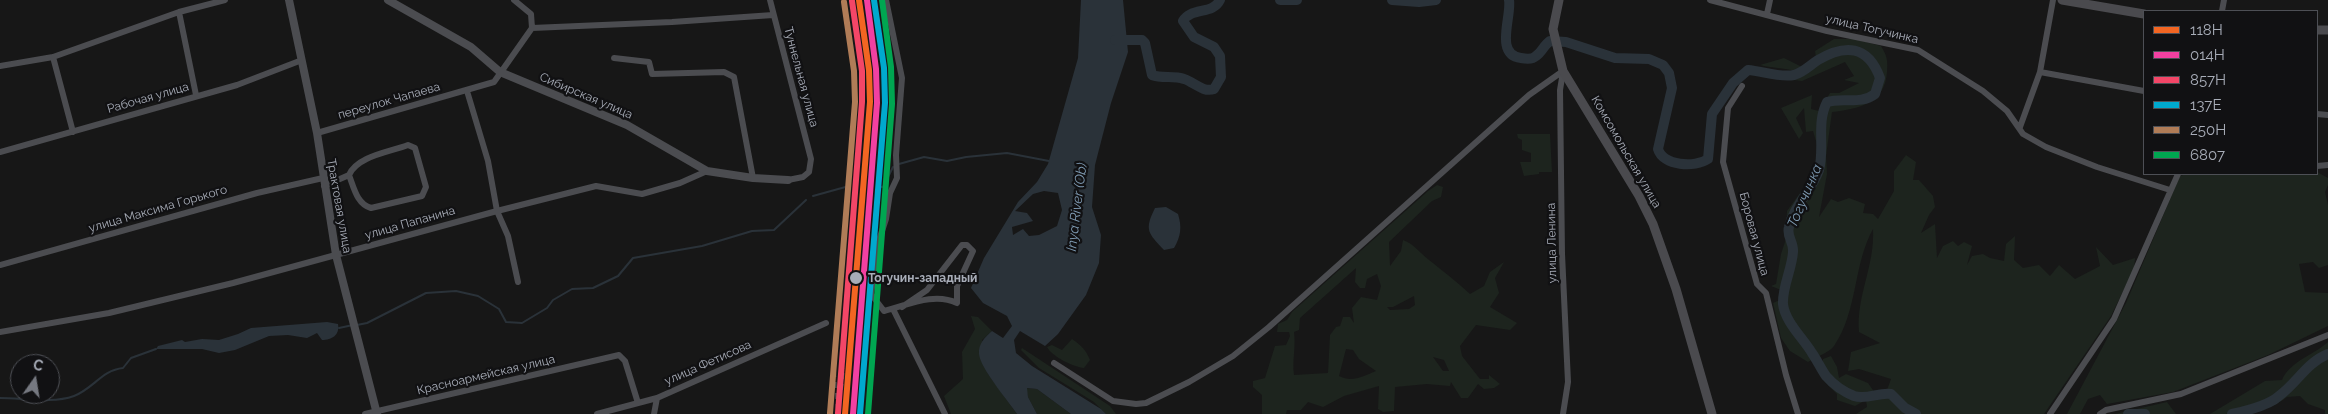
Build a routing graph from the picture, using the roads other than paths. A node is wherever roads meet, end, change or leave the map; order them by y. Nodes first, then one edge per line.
1 (225, 0) edge
2 (289, 0) edge
3 (388, 0) edge
4 (514, 0) edge
5 (770, 0) edge
6 (886, 0) edge
7 (1559, 0) edge
8 (1710, 0) edge
9 (1770, 0) edge
10 (2053, 0) edge
11 (2062, 0) edge
12 (179, 12) junction
13 (1767, 14) junction
14 (2143, 14) edge
15 (773, 15) junction
16 (532, 28) junction
17 (53, 57) junction
18 (614, 58) dead end
19 (302, 60) junction
20 (0, 66) edge
21 (1563, 70) junction
22 (500, 72) junction
23 (2040, 72) junction
24 (1742, 86) dead end
25 (467, 91) junction
26 (2143, 91) edge
27 (196, 95) junction
28 (2020, 127) junction
29 (73, 132) junction
30 (317, 134) junction
31 (0, 152) edge
32 (707, 171) junction
33 (349, 175) junction
34 (2178, 175) edge
35 (753, 178) junction
36 (788, 180) joint
37 (323, 182) junction
38 (2170, 190) junction
39 (497, 211) junction
40 (336, 255) junction
41 (0, 266) edge
42 (518, 282) dead end
43 (902, 307) junction
44 (893, 309) junction
45 (826, 323) dead end
46 (0, 332) edge
47 (2328, 335) edge
48 (1054, 363) dead end
49 (657, 398) junction
50 (638, 403) junction
51 (377, 413) edge
52 (365, 414) edge
53 (597, 414) edge
54 (654, 414) edge
55 (945, 414) edge
56 (1564, 414) edge
57 (1712, 414) edge
58 (1798, 414) edge
59 (2050, 414) edge
60 (2100, 414) edge

1 - 12 street
2 - 19 street, Трактовая улица
3 - 22 street, Сибирская улица
4 - 16 street
5 - 15 street, Туннельная улица
6 - 44 street
7 - 21 main road, Комсомольская улица
8 - 13 street, улица Тогучинка
9 - 13 street
10 - 23 street
11 - 14 main road
12 - 17 street
12 - 27 street
13 - 28 street, улица Тогучинка
15 - 16 street
15 - 36 street, Туннельная улица
16 - 22 street, переулок Чапаева
17 - 20 street
17 - 29 street
18 - 35 street
19 - 27 street, Рабочая улица
19 - 30 street, Трактовая улица
21 - 48 street
21 - 56 street, улица Ленина
21 - 57 main road, Комсомольская улица
22 - 25 street, переулок Чапаева
22 - 32 street, Сибирская улица
23 - 26 street
23 - 28 street
24 - 58 street, Боровая улица
25 - 30 street, переулок Чапаева
25 - 39 street
27 - 29 street, Рабочая улица
28 - 38 street, улица Тогучинка
29 - 31 street, Рабочая улица
30 - 37 street, Трактовая улица
32 - 35 street, Сибирская улица
32 - 39 street, улица Папанина
33 - 33 street, улица Максима Горького
33 - 37 street, улица Максима Горького
34 - 38 street
35 - 36 street, Сибирская улица
37 - 40 street, Трактовая улица
37 - 41 street, улица Максима Горького
38 - 59 street
39 - 40 street, улица Папанина
39 - 42 street
40 - 46 street, улица Папанина
40 - 51 street, Трактовая улица
43 - 43 street
43 - 44 street
44 - 55 street
45 - 49 street, улица Фетисова
47 - 60 street
49 - 50 street, улица Фетисова
49 - 54 street
50 - 51 street, Красноармейская улица
50 - 53 street, улица Фетисова
51 - 52 street, Красноармейская улица

